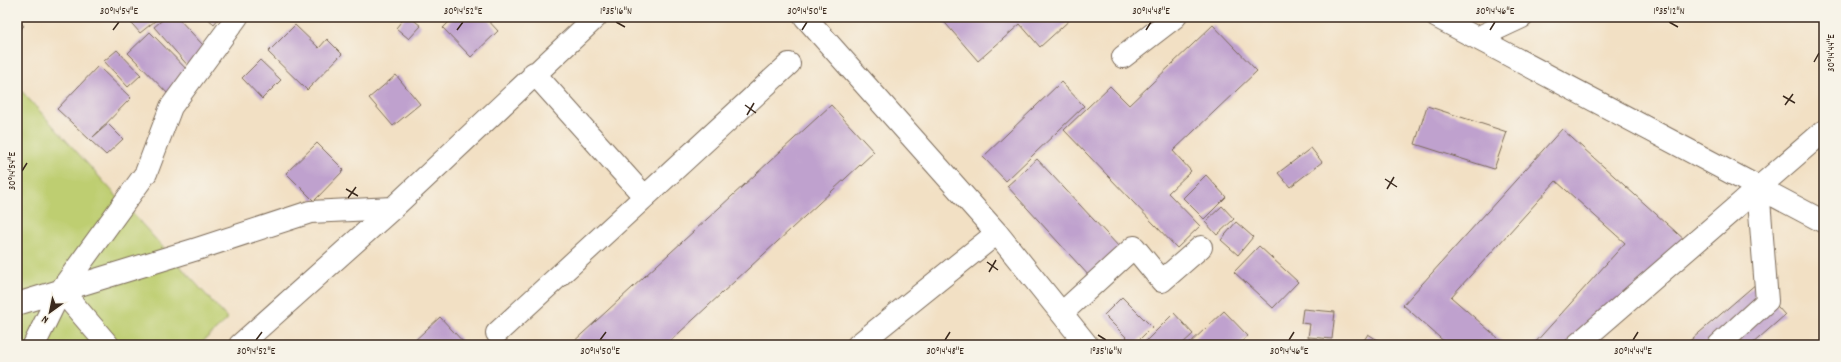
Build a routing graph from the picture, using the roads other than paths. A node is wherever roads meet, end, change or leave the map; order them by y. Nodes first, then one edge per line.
1 (237, 17) edge
2 (596, 17) edge
3 (805, 17) edge
4 (1175, 17) edge
5 (1437, 17) edge
6 (1502, 17) edge
7 (1522, 17) edge
8 (1477, 38) junction
9 (1123, 57) dead end
10 (789, 64) dead end
11 (534, 73) junction
12 (1824, 131) edge
13 (1758, 187) junction
14 (644, 196) junction
15 (393, 208) junction
16 (1824, 222) edge
17 (997, 233) junction
18 (1201, 247) dead end
19 (61, 290) junction
20 (17, 304) edge
21 (1062, 313) junction
22 (497, 333) dead end
23 (1079, 341) edge
24 (34, 345) edge
25 (108, 345) edge
26 (240, 345) edge
27 (858, 345) edge
28 (1577, 345) edge
29 (1718, 345) edge

1 - 19 street
2 - 11 street
3 - 17 street
4 - 9 street
5 - 8 street
6 - 8 street
7 - 8 street
8 - 13 street
10 - 14 street
11 - 14 street
11 - 15 street
12 - 13 street
13 - 16 street
13 - 28 street
13 - 29 street
14 - 22 street
15 - 19 street
15 - 26 street
17 - 21 street
17 - 27 street
18 - 21 street
19 - 20 street
19 - 24 street
19 - 25 street
21 - 23 street

